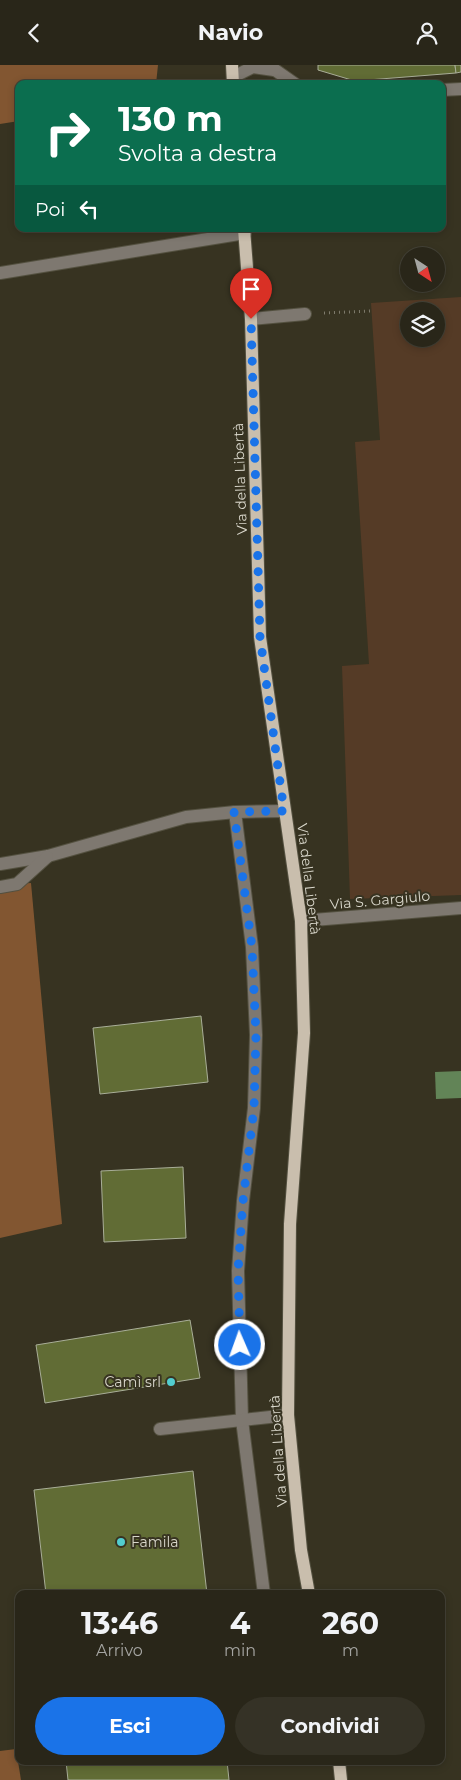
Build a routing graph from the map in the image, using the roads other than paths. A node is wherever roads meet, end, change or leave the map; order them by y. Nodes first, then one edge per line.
1 (271, 68) edge
2 (233, 75) edge
3 (289, 80) edge
4 (461, 89) edge
5 (446, 90) edge
6 (239, 232) edge
7 (245, 232) edge
8 (0, 273) edge
9 (305, 314) road end
10 (251, 319) junction
11 (284, 811) junction
12 (234, 812) junction
13 (48, 856) junction
14 (0, 865) edge
15 (0, 887) edge
16 (461, 908) edge
17 (302, 921) junction
18 (288, 1415) junction
19 (242, 1420) junction
20 (160, 1429) dead end
21 (263, 1590) edge
22 (308, 1590) edge
23 (339, 1765) edge
24 (341, 1780) edge

1 - 2 street
1 - 3 street
4 - 5 street
6 - 8 street
7 - 10 main road, Via della Libertà
9 - 10 street
10 - 11 main road, Via della Libertà
11 - 12 street
11 - 17 main road, Via della Libertà
12 - 13 street
12 - 19 street
13 - 14 street
13 - 15 street
16 - 17 street, Via S. Gargiulo
17 - 18 main road, Via della Libertà
18 - 19 street
18 - 22 main road, Via della Libertà
19 - 20 street
19 - 21 street
23 - 24 main road

